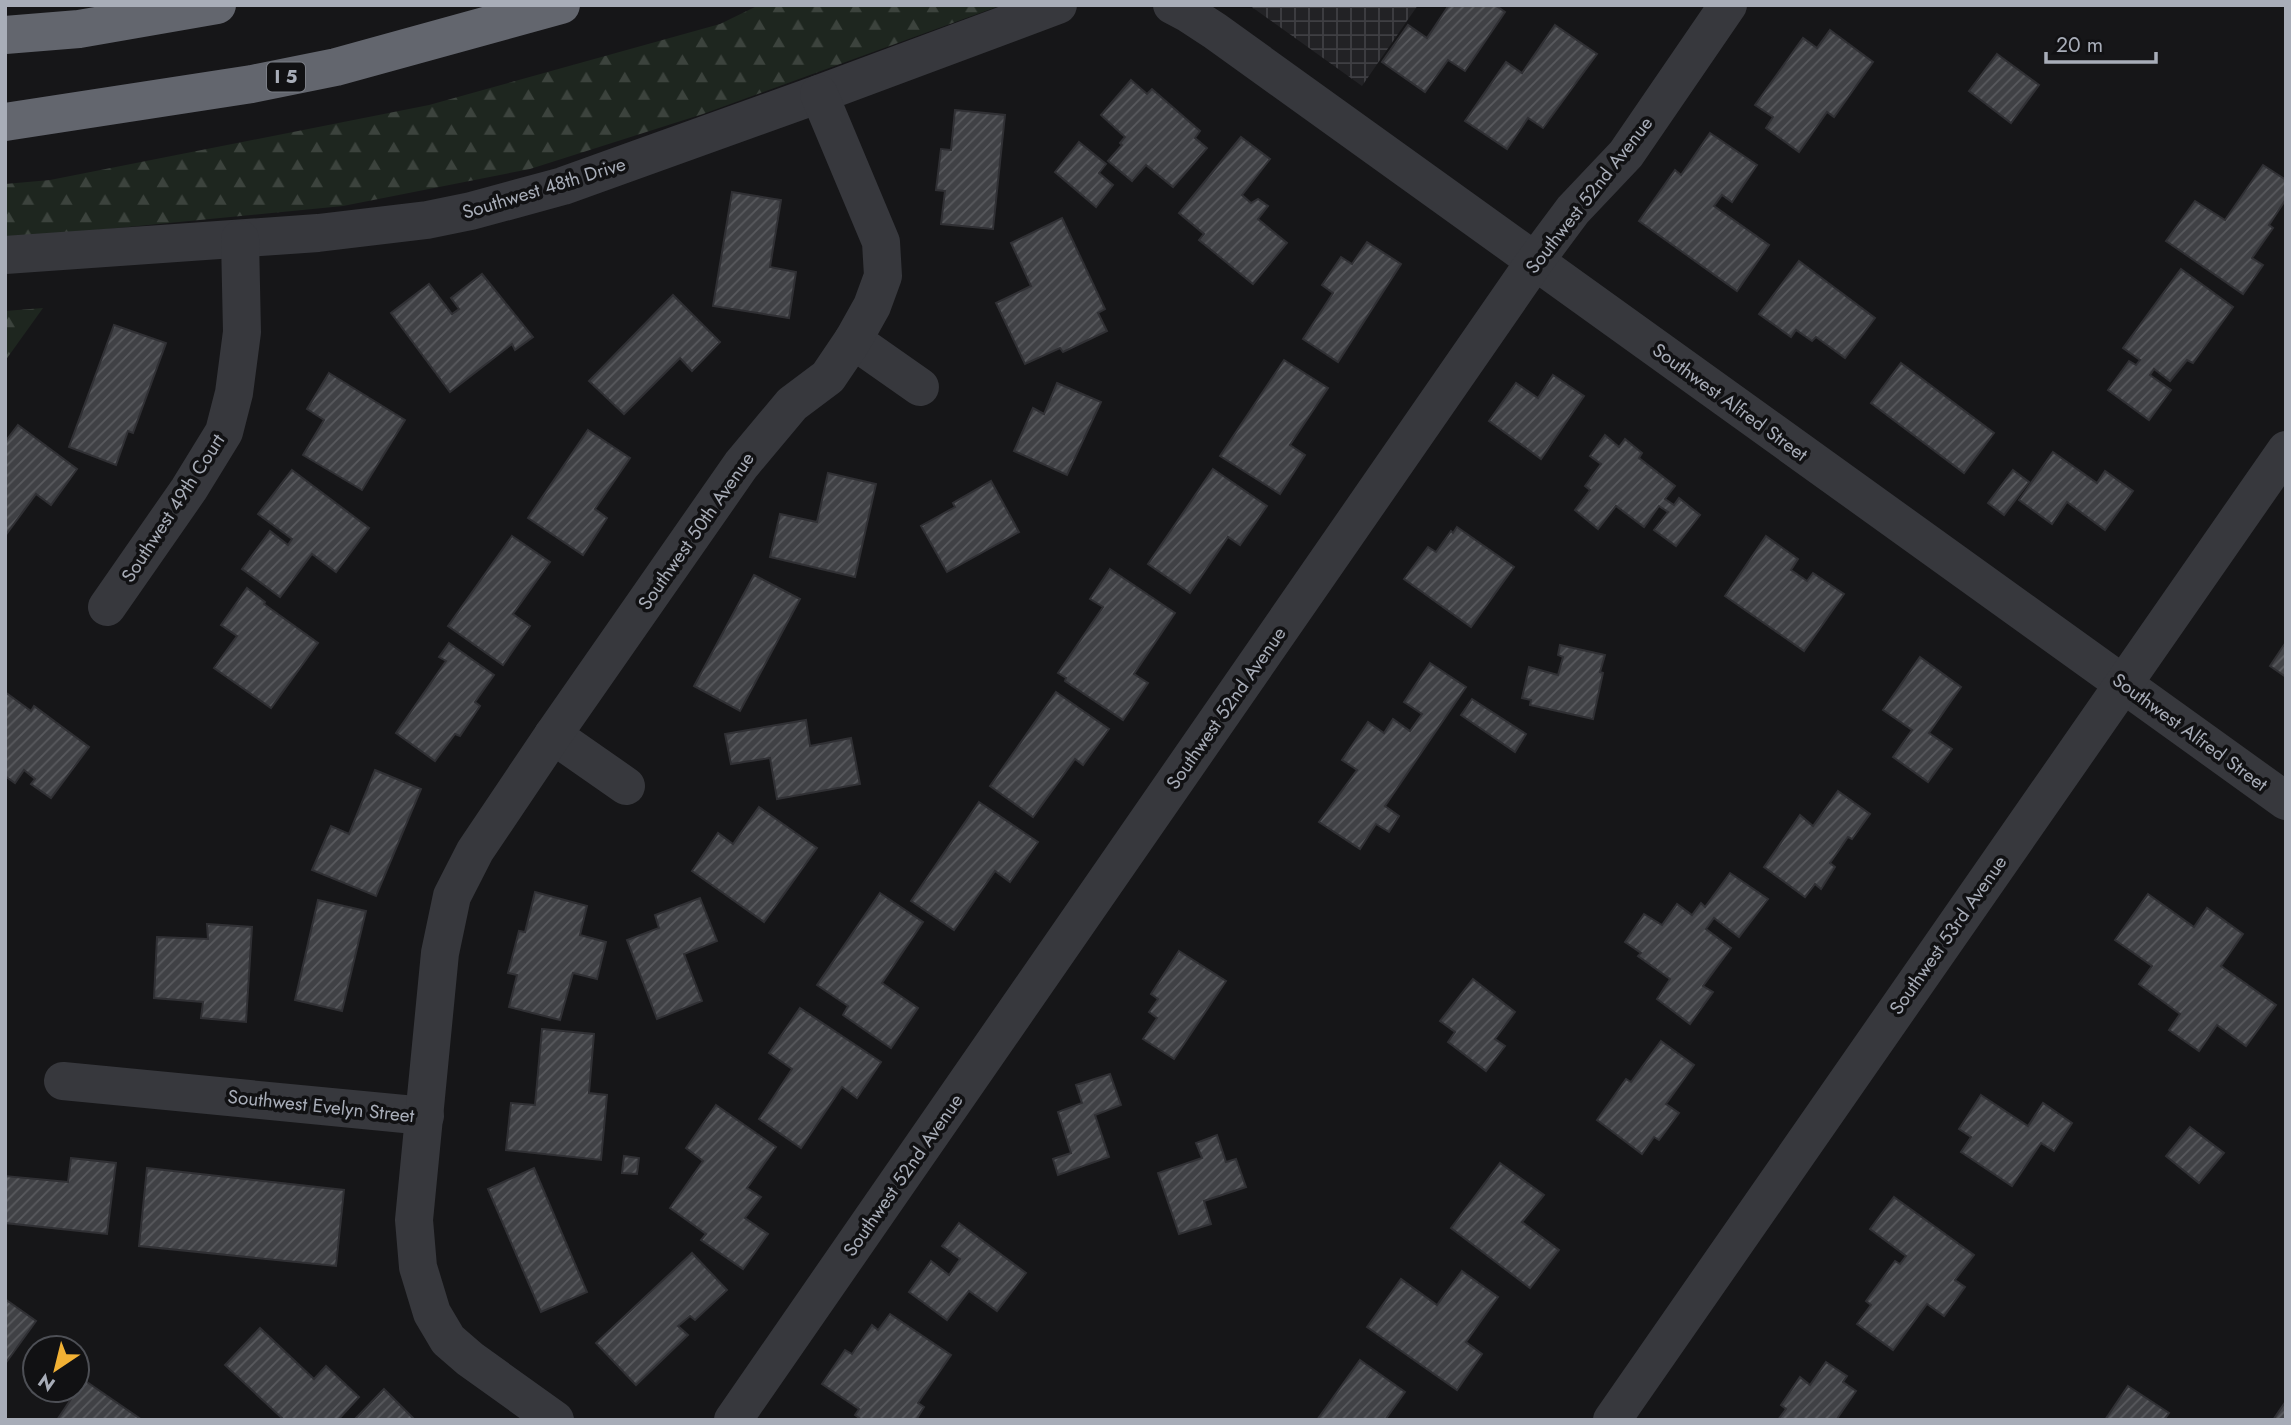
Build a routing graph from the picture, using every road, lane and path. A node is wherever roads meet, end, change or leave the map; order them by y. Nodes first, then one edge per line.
1 (217, 5) edge
2 (561, 5) edge
3 (1058, 5) edge
4 (1172, 5) edge
5 (1728, 5) edge
6 (5, 35) edge
7 (819, 94) junction
8 (5, 122) edge
9 (240, 239) junction
10 (5, 255) edge
11 (1535, 261) junction
12 (853, 340) junction
13 (920, 387) dead end
14 (2286, 450) edge
15 (107, 607) dead end
16 (2122, 684) junction
17 (553, 735) junction
18 (626, 786) dead end
19 (2286, 801) edge
20 (63, 1081) dead end
21 (425, 1116) junction
22 (555, 1420) edge
23 (733, 1420) edge
24 (1612, 1420) edge

1 - 6 highway
2 - 8 highway, I 5
3 - 7 street, Southwest 48th Drive
4 - 11 street, Southwest Alfred Street
5 - 11 street, Southwest 52nd Avenue
7 - 9 street, Southwest 48th Drive
7 - 12 street, Southwest 50th Avenue
9 - 10 street, Southwest 48th Drive
9 - 15 street, Southwest 49th Court
11 - 16 street, Southwest Alfred Street
11 - 23 street, Southwest 52nd Avenue
12 - 13 street
12 - 17 street, Southwest 50th Avenue
14 - 16 street, Southwest 53rd Avenue
16 - 19 street, Southwest Alfred Street
16 - 24 street, Southwest 53rd Avenue
17 - 18 street
17 - 21 street, Southwest 50th Avenue
20 - 21 street, Southwest Evelyn Street
21 - 22 street, Southwest Evelyn Street

